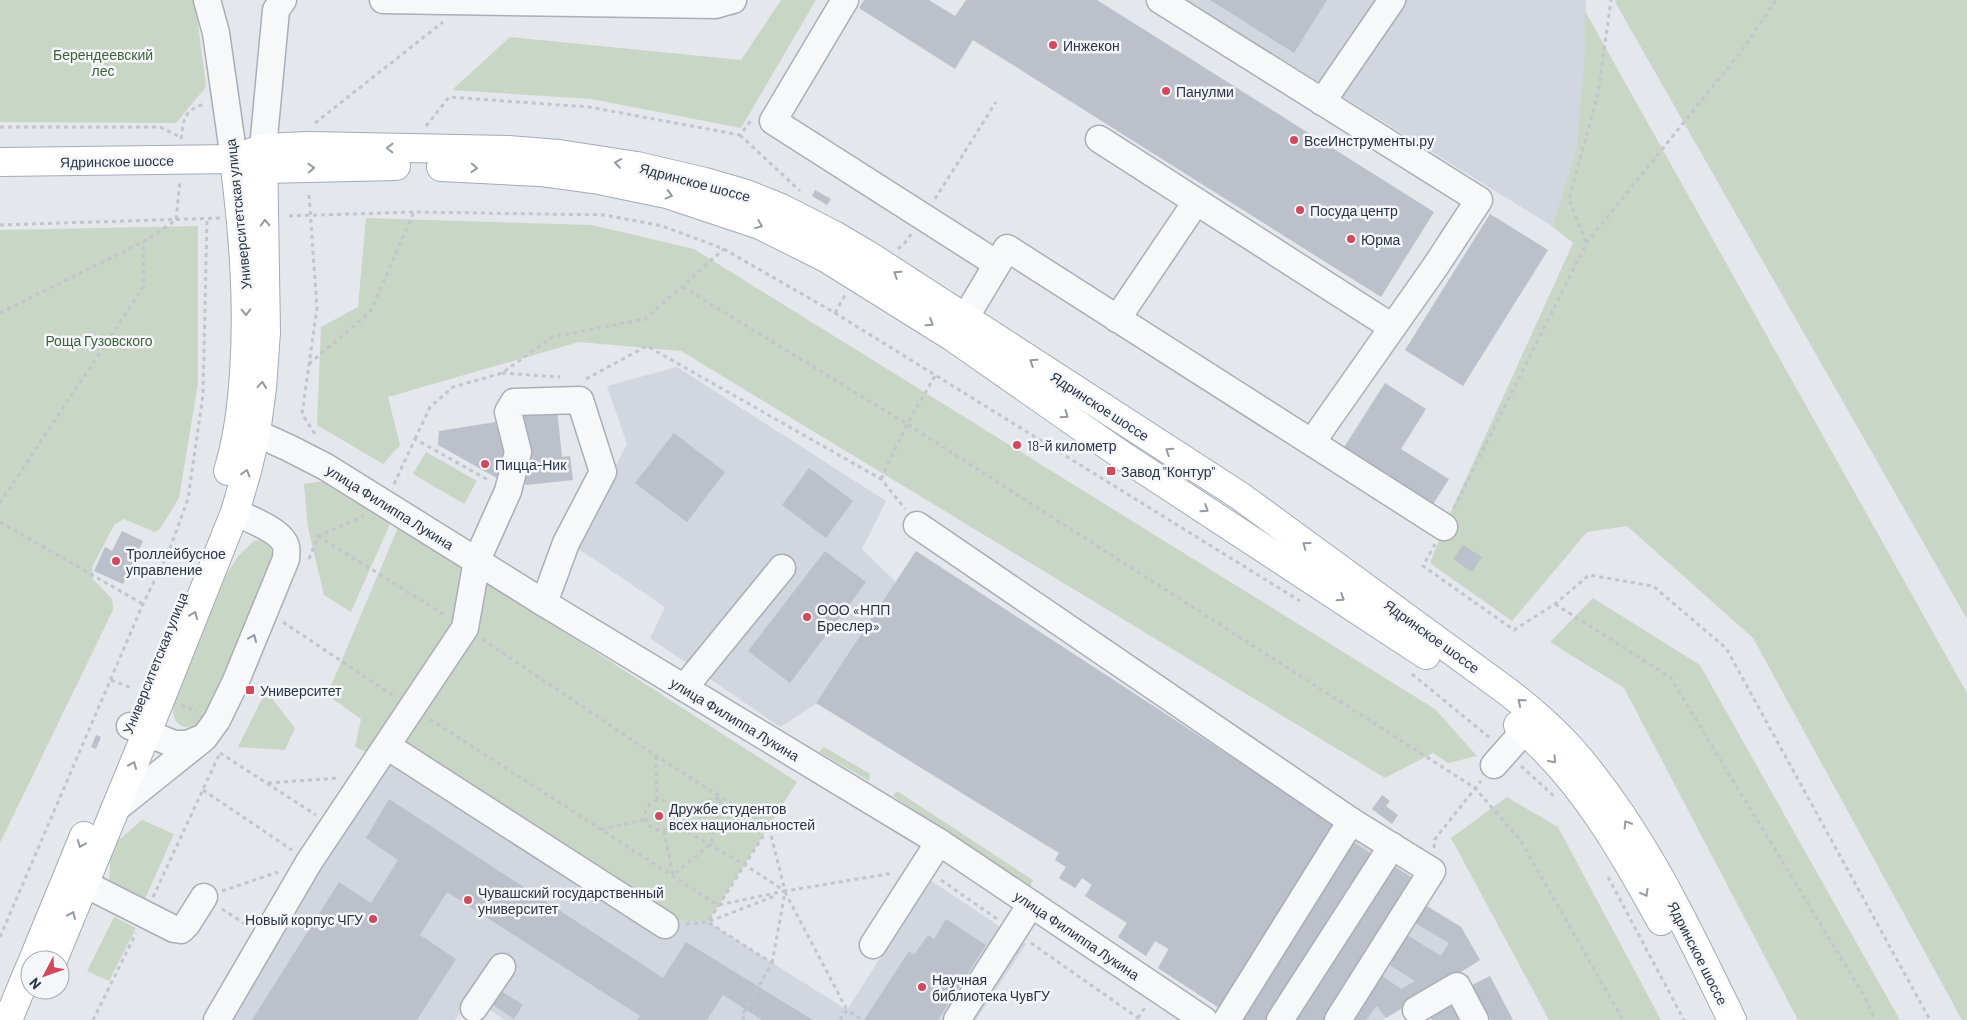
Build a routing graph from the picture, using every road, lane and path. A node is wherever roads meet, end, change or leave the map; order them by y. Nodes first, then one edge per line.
1 (207, 0) edge
2 (283, 0) edge
3 (383, 0) edge
4 (733, 0) edge
5 (845, 0) edge
6 (1160, 0) edge
7 (1392, 0) edge
8 (1611, 0) edge
9 (1776, 0) edge
10 (469, 2) junction
11 (209, 98) dead end
12 (1322, 102) junction
13 (752, 118) dead end
14 (316, 123) junction
15 (326, 123) dead end
16 (0, 127) edge
17 (309, 127) dead end
18 (425, 127) dead end
19 (182, 138) junction
20 (1099, 139) dead end
21 (181, 144) dead end
22 (234, 159) junction
23 (263, 159) junction
24 (0, 162) edge
25 (180, 181) dead end
26 (309, 195) dead end
27 (1196, 202) junction
28 (414, 212) junction
29 (310, 214) junction
30 (289, 216) dead end
31 (223, 218) dead end
32 (176, 220) junction
33 (206, 220) junction
34 (0, 225) edge
35 (143, 242) junction
36 (1587, 242) junction
37 (724, 249) junction
38 (997, 264) junction
39 (684, 287) junction
40 (848, 290) dead end
41 (0, 313) edge
42 (835, 313) junction
43 (1117, 318) junction
44 (1392, 327) junction
45 (959, 328) junction
46 (309, 364) junction
47 (502, 373) junction
48 (935, 376) junction
49 (569, 378) dead end
50 (579, 379) dead end
51 (302, 414) dead end
52 (907, 424) junction
53 (247, 431) junction
54 (415, 439) junction
55 (1312, 442) junction
56 (881, 479) junction
57 (393, 486) dead end
58 (508, 491) junction
59 (0, 503) edge
60 (226, 509) junction
61 (0, 522) edge
62 (917, 525) joint
63 (1444, 527) junction
64 (318, 536) dead end
65 (477, 560) junction
66 (782, 568) dead end
67 (544, 603) junction
68 (143, 604) junction
69 (1555, 604) junction
70 (1307, 606) dead end
71 (283, 622) dead end
72 (465, 628) junction
73 (1407, 670) dead end
74 (112, 680) junction
75 (132, 688) dead end
76 (684, 688) junction
77 (174, 702) dead end
78 (411, 708) junction
79 (200, 712) dead end
80 (138, 730) junction
81 (1525, 730) junction
82 (212, 745) junction
83 (386, 746) junction
84 (656, 756) junction
85 (1500, 758) junction
86 (365, 776) junction
87 (268, 783) junction
88 (1475, 788) junction
89 (203, 790) dead end
90 (721, 797) junction
91 (657, 800) junction
92 (1560, 802) dead end
93 (114, 810) junction
94 (675, 811) junction
95 (644, 820) junction
96 (1352, 821) junction
97 (333, 826) junction
98 (769, 827) junction
99 (600, 829) junction
100 (664, 831) junction
101 (939, 842) junction
102 (1392, 846) junction
103 (309, 862) junction
104 (1605, 871) dead end
105 (1432, 872) junction
106 (673, 875) junction
107 (76, 880) junction
108 (785, 892) junction
109 (204, 897) junction
110 (1031, 904) junction
111 (718, 905) junction
112 (708, 922) junction
113 (666, 926) joint
114 (138, 928) dead end
115 (0, 937) edge
116 (267, 938) junction
117 (873, 945) dead end
118 (38, 950) edge
119 (56, 950) edge
120 (772, 963) junction
121 (502, 967) dead end
122 (20, 991) edge
123 (36, 1000) edge
124 (847, 1010) junction
125 (478, 1016) edge
126 (1413, 1017) edge
127 (8, 1020) edge
128 (28, 1020) edge
129 (93, 1020) edge
130 (217, 1020) edge
131 (744, 1020) edge
132 (840, 1020) edge
133 (862, 1020) edge
134 (957, 1020) edge
135 (1204, 1020) edge
136 (1227, 1020) edge
137 (1280, 1020) edge
138 (1338, 1020) edge
139 (1475, 1020) edge
140 (1623, 1020) edge
141 (1684, 1020) edge
142 (1720, 1020) edge
143 (1732, 1020) edge
144 (1875, 1020) edge
145 (1930, 1020) edge

1 - 22 street, Университетская улица
2 - 23 street
3 - 10 street
4 - 10 street
5 - 38 street
6 - 12 street
7 - 12 street
8 - 36 path
9 - 36 path
10 - 14 path
11 - 19 path
12 - 44 street
13 - 18 path
14 - 15 path
14 - 17 path
16 - 19 path
19 - 21 path
20 - 27 street
22 - 23 main road, Ядринское шоссе
22 - 24 main road, Ядринское шоссе
22 -> 53 main road, Университетская улица
23 - 45 main road, Ядринское шоссе
53 -> 23 main road, Университетская улица
25 - 32 path
26 - 29 path
27 - 43 street
27 - 44 street
28 - 29 path
28 - 37 path
28 - 46 path
29 - 30 path
29 - 46 path
31 - 33 path
32 - 33 path
32 - 34 path
32 - 35 path
33 - 68 path
35 - 41 path
35 - 59 path
36 - 63 path
37 - 39 path
37 - 42 path
38 - 43 street
38 - 45 street
39 - 47 path
39 - 52 path
40 - 42 path
42 - 48 path
43 - 55 street
44 - 55 street
45 -> 81 main road, Ядринское шоссе
143 -> 45 main road, Ядринское шоссе
46 - 51 path
47 - 49 path
47 - 54 path
48 - 52 path
48 - 70 path
50 - 56 path
52 - 56 path
52 - 88 path
53 - 60 main road, Университетская улица
53 - 65 street, улица Филиппа Лукина
54 - 57 path
54 - 58 path
55 - 63 street
56 - 62 path
58 - 65 street
58 - 67 street
60 - 80 main road, Университетская улица
82 -> 60 street
61 - 68 path
62 - 96 street
63 - 69 path
64 - 72 path
65 - 67 street, улица Филиппа Лукина
65 - 72 street
66 - 76 street
67 - 76 street, улица Филиппа Лукина
68 - 74 path
69 - 144 path
69 - 145 path
71 - 78 path
72 - 78 street
72 - 84 path
73 - 85 path
74 - 75 path
74 - 115 path
76 - 101 street, улица Филиппа Лукина
77 - 79 path
78 - 83 street
78 - 99 path
80 - 82 street
93 -> 80 main road, Университетская улица
80 -> 107 main road, Университетская улица
81 - 85 street
81 -> 142 main road, Ядринское шоссе
82 - 87 path
82 - 93 street
83 - 86 street
83 - 113 street
84 - 90 path
84 - 91 path
85 - 88 path
85 - 92 path
86 - 87 path
86 - 97 street
87 - 97 path
88 - 105 path
88 - 140 path
89 - 103 path
90 - 94 path
90 - 98 path
90 - 106 path
91 - 94 path
91 - 95 path
93 - 107 main road, Университетская улица
94 - 100 path
95 - 99 path
95 - 100 path
96 - 102 street
96 - 136 street
97 - 103 street
98 - 108 path
98 - 111 path
99 - 106 path
100 - 106 path
101 - 110 street, улица Филиппа Лукина
101 - 117 street
102 - 105 street
102 - 137 street
103 - 109 path
103 - 116 street
104 - 141 path
105 - 138 street
106 - 111 path
107 - 109 street
107 - 118 main road, Университетская улица
119 -> 107 main road, Университетская улица
108 - 111 path
108 - 112 path
108 - 120 path
108 - 124 path
109 - 116 path
110 - 134 street
110 - 135 street, улица Филиппа Лукина
111 - 112 path
112 - 113 path
112 - 120 path
114 - 129 path
116 - 130 street
120 - 131 path
121 - 125 street
122 - 127 main road
123 - 128 main road
124 - 132 path
124 - 133 path
126 - 139 street

